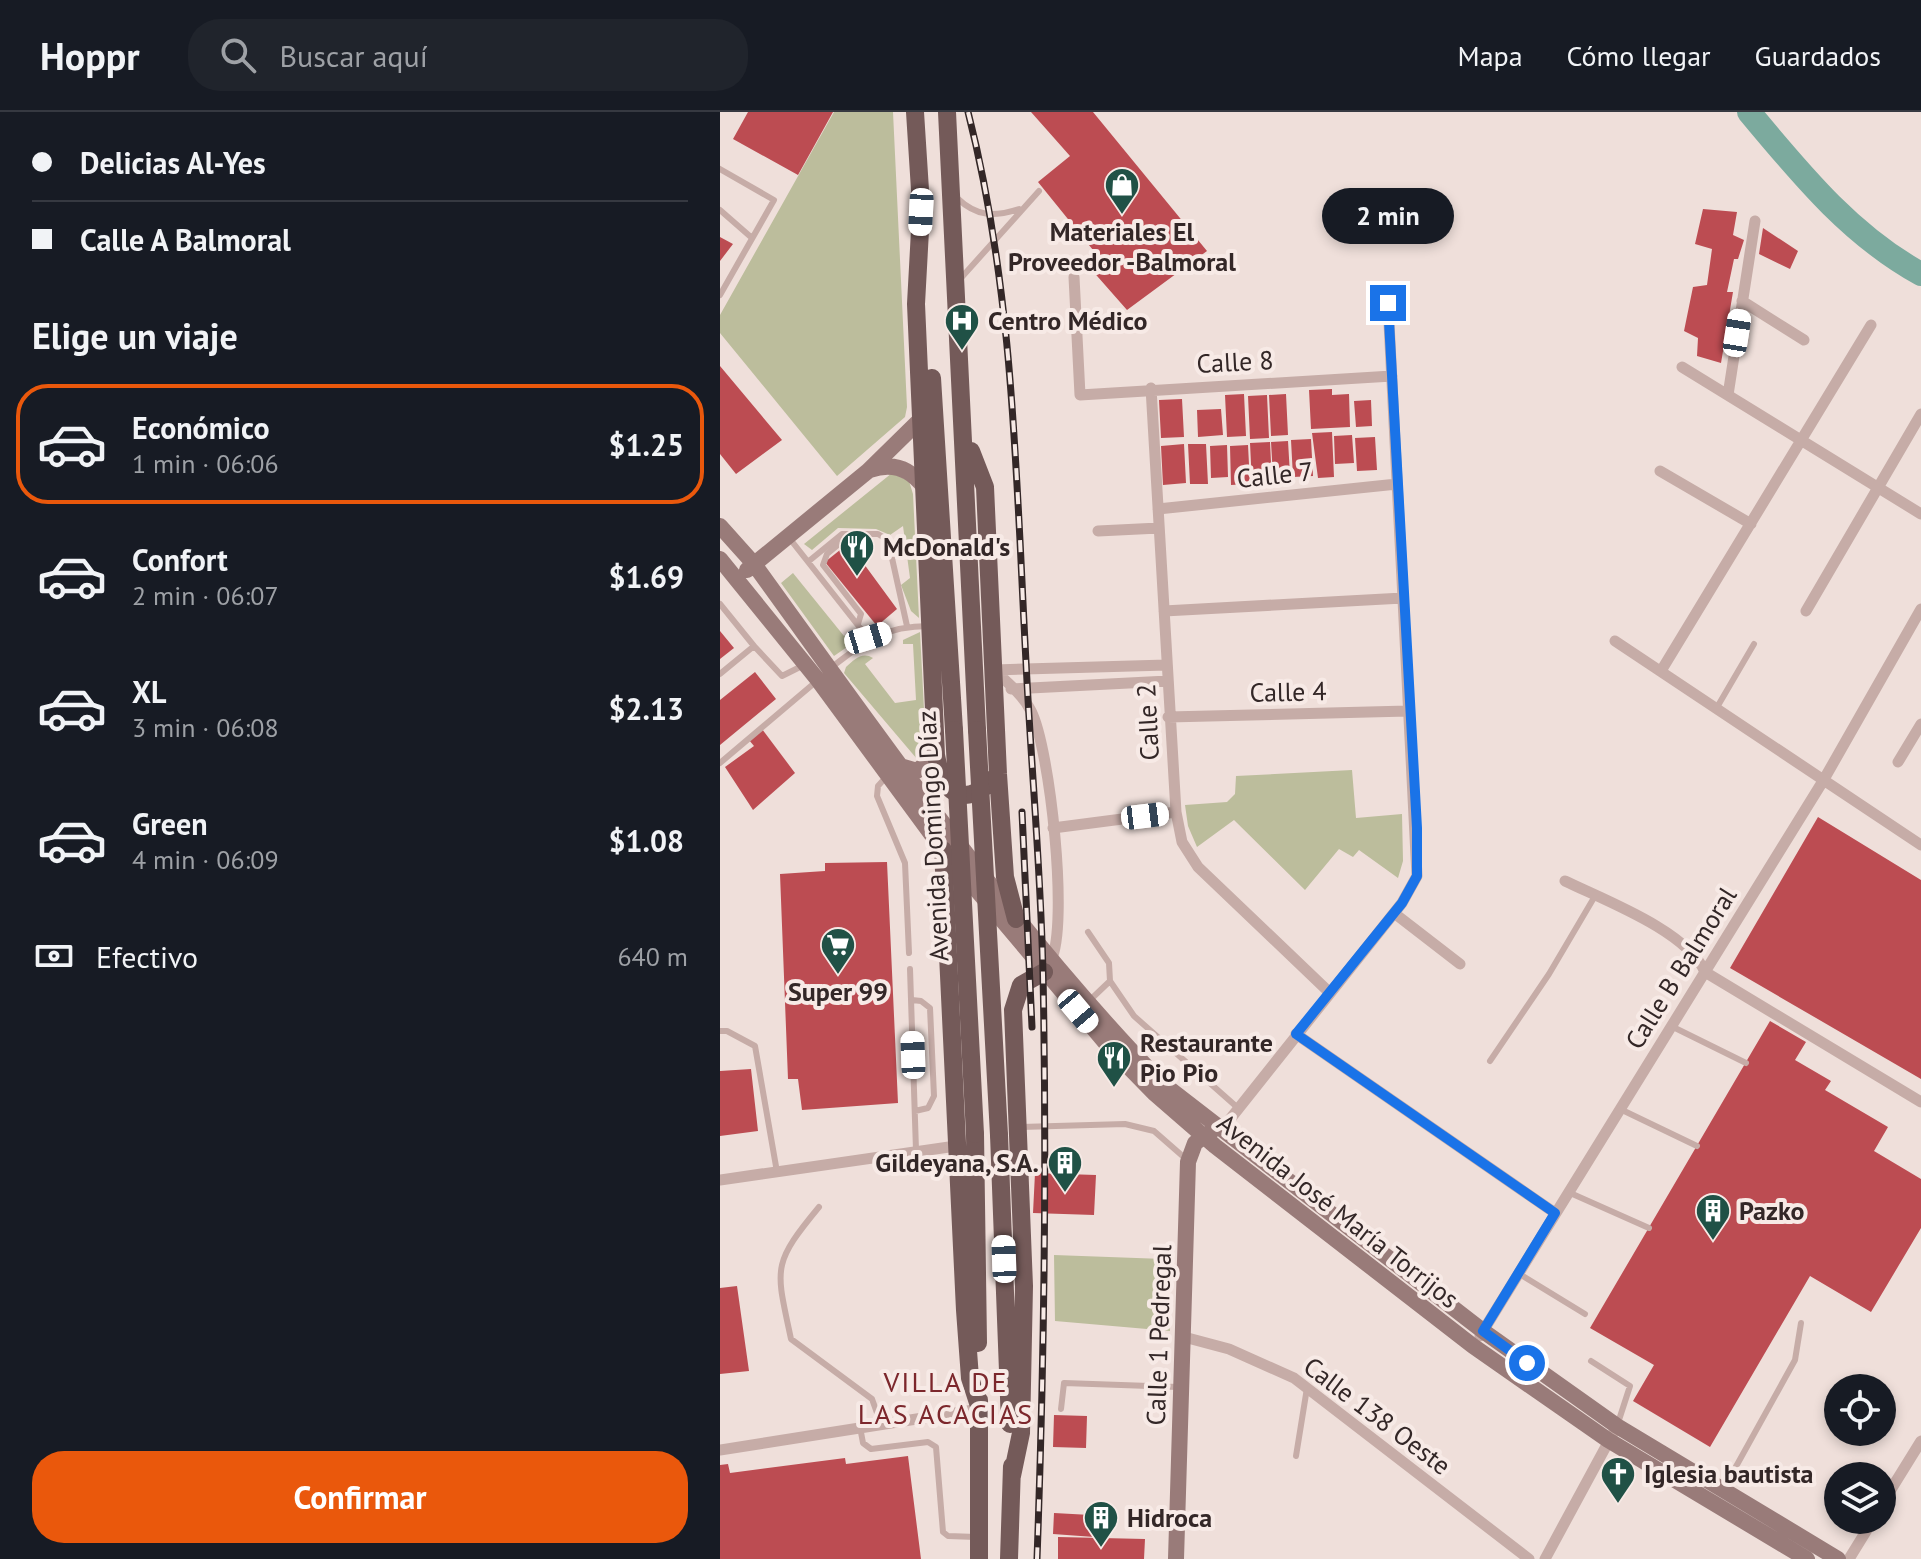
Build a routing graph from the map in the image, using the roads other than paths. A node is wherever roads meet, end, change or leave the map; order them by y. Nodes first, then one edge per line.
1 (915, 112) edge
2 (947, 112) edge
3 (720, 169) edge
4 (1039, 191) dead end
5 (953, 195) junction
6 (1023, 208) junction
7 (720, 210) edge
8 (921, 212) junction
9 (1755, 221) dead end
10 (752, 238) junction
11 (1074, 277) dead end
12 (958, 281) junction
13 (720, 295) edge
14 (1742, 301) junction
15 (1388, 303) dead end
16 (1871, 325) dead end
17 (1804, 340) dead end
18 (1682, 367) dead end
19 (1392, 376) junction
20 (1151, 388) junction
21 (1728, 395) junction
22 (1921, 414) edge
23 (921, 419) junction
24 (965, 435) junction
25 (1801, 440) junction
26 (868, 471) junction
27 (1660, 471) dead end
28 (1397, 484) junction
29 (924, 487) junction
30 (1878, 488) junction
31 (1158, 509) junction
32 (1921, 514) edge
33 (1751, 524) junction
34 (1159, 528) junction
35 (1098, 531) dead end
36 (724, 532) edge
37 (851, 534) junction
38 (788, 536) junction
39 (720, 559) edge
40 (809, 561) junction
41 (754, 564) junction
42 (736, 579) junction
43 (1403, 598) junction
44 (720, 604) edge
45 (1921, 609) edge
46 (1164, 611) junction
47 (1806, 611) dead end
48 (858, 624) junction
49 (907, 626) junction
50 (930, 626) junction
51 (868, 638) junction
52 (1615, 641) dead end
53 (1754, 644) dead end
54 (754, 646) junction
55 (806, 664) junction
56 (1167, 665) junction
57 (994, 670) junction
58 (1661, 671) junction
59 (720, 674) edge
60 (824, 675) junction
61 (1168, 681) junction
62 (1014, 689) junction
63 (994, 690) junction
64 (1716, 709) junction
65 (1408, 711) junction
66 (1168, 717) junction
67 (1921, 724) edge
68 (936, 755) junction
69 (1898, 762) dead end
70 (720, 763) edge
71 (893, 771) junction
72 (998, 774) junction
73 (1823, 781) junction
74 (1176, 812) junction
75 (1053, 828) junction
76 (1921, 845) edge
77 (943, 850) junction
78 (1565, 881) dead end
79 (1595, 896) junction
80 (1394, 913) junction
81 (1016, 919) junction
82 (1088, 932) dead end
83 (909, 953) dead end
84 (1460, 964) dead end
85 (1048, 966) junction
86 (910, 969) dead end
87 (1705, 972) junction
88 (1110, 981) junction
89 (1330, 993) junction
90 (912, 1000) junction
91 (1083, 1007) junction
92 (1013, 1010) junction
93 (949, 1011) junction
94 (1671, 1026) junction
95 (720, 1031) edge
96 (1296, 1034) junction
97 (1490, 1061) dead end
98 (1746, 1063) dead end
99 (1921, 1102) edge
100 (1238, 1108) junction
101 (1620, 1109) junction
102 (915, 1111) junction
103 (1020, 1127) junction
104 (1218, 1128) junction
105 (1202, 1136) junction
106 (956, 1146) junction
107 (1697, 1146) dead end
108 (916, 1150) junction
109 (1188, 1162) junction
110 (777, 1172) junction
111 (720, 1180) edge
112 (1568, 1192) junction
113 (819, 1207) dead end
114 (1555, 1213) junction
115 (1649, 1228) dead end
116 (1518, 1273) junction
117 (1585, 1314) dead end
118 (1801, 1323) dead end
119 (1483, 1331) junction
120 (1184, 1337) junction
121 (1473, 1346) junction
122 (1591, 1361) dead end
123 (1182, 1387) junction
124 (1307, 1388) junction
125 (980, 1409) junction
126 (1061, 1409) dead end
127 (881, 1424) junction
128 (860, 1427) junction
129 (1612, 1433) junction
130 (1921, 1441) edge
131 (720, 1450) edge
132 (1296, 1456) dead end
133 (1012, 1476) junction
134 (1896, 1481) edge
135 (1723, 1490) junction
136 (1864, 1534) edge
137 (980, 1537) junction
138 (979, 1559) edge
139 (1009, 1559) edge
140 (1176, 1559) edge
141 (1529, 1559) edge
142 (1545, 1559) edge
143 (1807, 1559) edge
144 (1838, 1559) edge
145 (1849, 1559) edge

1 - 8 main road, Avenida Domingo Díaz
2 - 5 main road, Avenida Domingo Díaz
3 - 10 lane
4 - 6 lane
5 - 6 lane
5 - 12 main road, Avenida Domingo Díaz
6 - 12 lane
7 - 10 lane
8 - 23 main road
8 - 125 main road, Avenida Domingo Díaz, bridge
9 - 14 street
10 - 13 lane
11 - 20 street, Calle 8
12 - 24 main road, Avenida Domingo Díaz
14 - 17 street
14 - 21 street
15 - 19 street
16 - 25 street
18 - 21 street
19 - 20 street, Calle 8
19 - 28 street
20 - 31 street, Calle 2
21 - 25 street
22 - 30 street
23 - 26 main road
23 - 29 main road
24 - 57 main road
24 - 133 main road, Avenida Domingo Díaz, bridge
25 - 30 street
25 - 33 street
26 - 29 main road
26 - 38 main road
27 - 33 street
28 - 31 street, Calle 7
28 - 43 street
29 - 50 main road
30 - 32 street
30 - 47 street
31 - 34 street, Calle 2
33 - 58 street
34 - 35 street
34 - 46 street, Calle 2
36 - 41 main road
37 - 40 lane
37 - 48 lane
37 - 49 lane
38 - 40 lane
38 - 41 main road
39 - 42 main road
40 - 48 lane
41 - 42 main road
41 - 60 main road
42 - 55 main road
43 - 46 street
43 - 65 street
44 - 54 lane
45 - 73 street, Calle B Balmoral
46 - 56 street, Calle 2
48 - 51 lane
49 - 50 lane
49 - 51 lane
50 - 68 main road
51 - 60 lane
52 - 58 street
53 - 64 lane
54 - 55 lane
54 - 59 lane
55 - 60 main road
56 - 57 street
56 - 61 street, Calle 2
57 - 62 street
57 - 63 main road
58 - 64 street
60 - 70 lane
60 - 71 main road
61 - 62 street
61 - 66 street, Calle 2
62 - 63 street
62 - 75 street
63 - 72 main road
64 - 73 street
65 - 66 street, Calle 4
65 - 80 street
66 - 74 street, Calle 2
67 - 69 street
68 - 71 main road
68 - 72 main road
71 - 77 main road, Avenida José María Torrijos
71 - 81 main road, Avenida José María Torrijos
71 - 83 lane
72 - 81 main road
73 - 76 street
73 - 87 street, Calle B Balmoral
74 - 75 street
74 - 89 street, Calle 2
75 - 85 street
77 - 85 main road, Avenida José María Torrijos
77 - 93 main road
78 - 79 street
79 - 87 street
79 - 97 lane
80 - 84 street
80 - 89 street
81 - 85 main road, Avenida José María Torrijos
82 - 88 lane
85 - 91 main road, Avenida José María Torrijos
85 - 92 main road
86 - 90 lane
87 - 94 street, Calle B Balmoral
87 - 99 street
88 - 91 lane
88 - 100 lane
89 - 96 street
90 - 102 lane
90 - 102 lane
91 - 104 main road, Avenida José María Torrijos
91 - 105 main road, Avenida José María Torrijos
92 - 93 main road
92 - 103 main road
93 - 106 main road
94 - 98 lane
94 - 101 street, Calle B Balmoral
95 - 110 lane
96 - 100 street
96 - 114 street
100 - 104 street
101 - 107 lane
101 - 112 street, Calle B Balmoral
102 - 108 lane
103 - 109 lane
103 - 133 main road
104 - 105 main road
104 - 119 main road, Avenida José María Torrijos
105 - 109 main road, Calle 1 Pedregal
105 - 121 main road, Avenida José María Torrijos
106 - 108 street
106 - 125 main road
108 - 110 street
109 - 120 main road, Calle 1 Pedregal
110 - 111 street
112 - 114 street, Calle B Balmoral
112 - 115 lane
113 - 127 lane
114 - 116 street, Calle B Balmoral
116 - 117 lane
116 - 119 street, Calle B Balmoral
118 - 135 lane
119 - 121 street, Calle B Balmoral
119 - 129 main road, Avenida José María Torrijos
120 - 123 main road, Calle 1 Pedregal
120 - 124 street, Calle 138 Oeste
121 - 129 main road, Avenida José María Torrijos
122 - 129 lane
123 - 126 lane
123 - 140 main road, Calle 1 Pedregal
124 - 132 lane
124 - 141 street, Calle 138 Oeste
125 - 127 street
125 - 137 main road, Avenida Domingo Díaz
127 - 128 street
128 - 131 street
128 - 137 lane
129 - 135 main road, Avenida José María Torrijos
129 - 142 street
129 - 143 main road, Avenida José María Torrijos
130 - 134 street
133 - 139 main road, Avenida Domingo Díaz
135 - 144 main road, Avenida José María Torrijos
136 - 145 street
137 - 138 main road, Avenida Domingo Díaz

